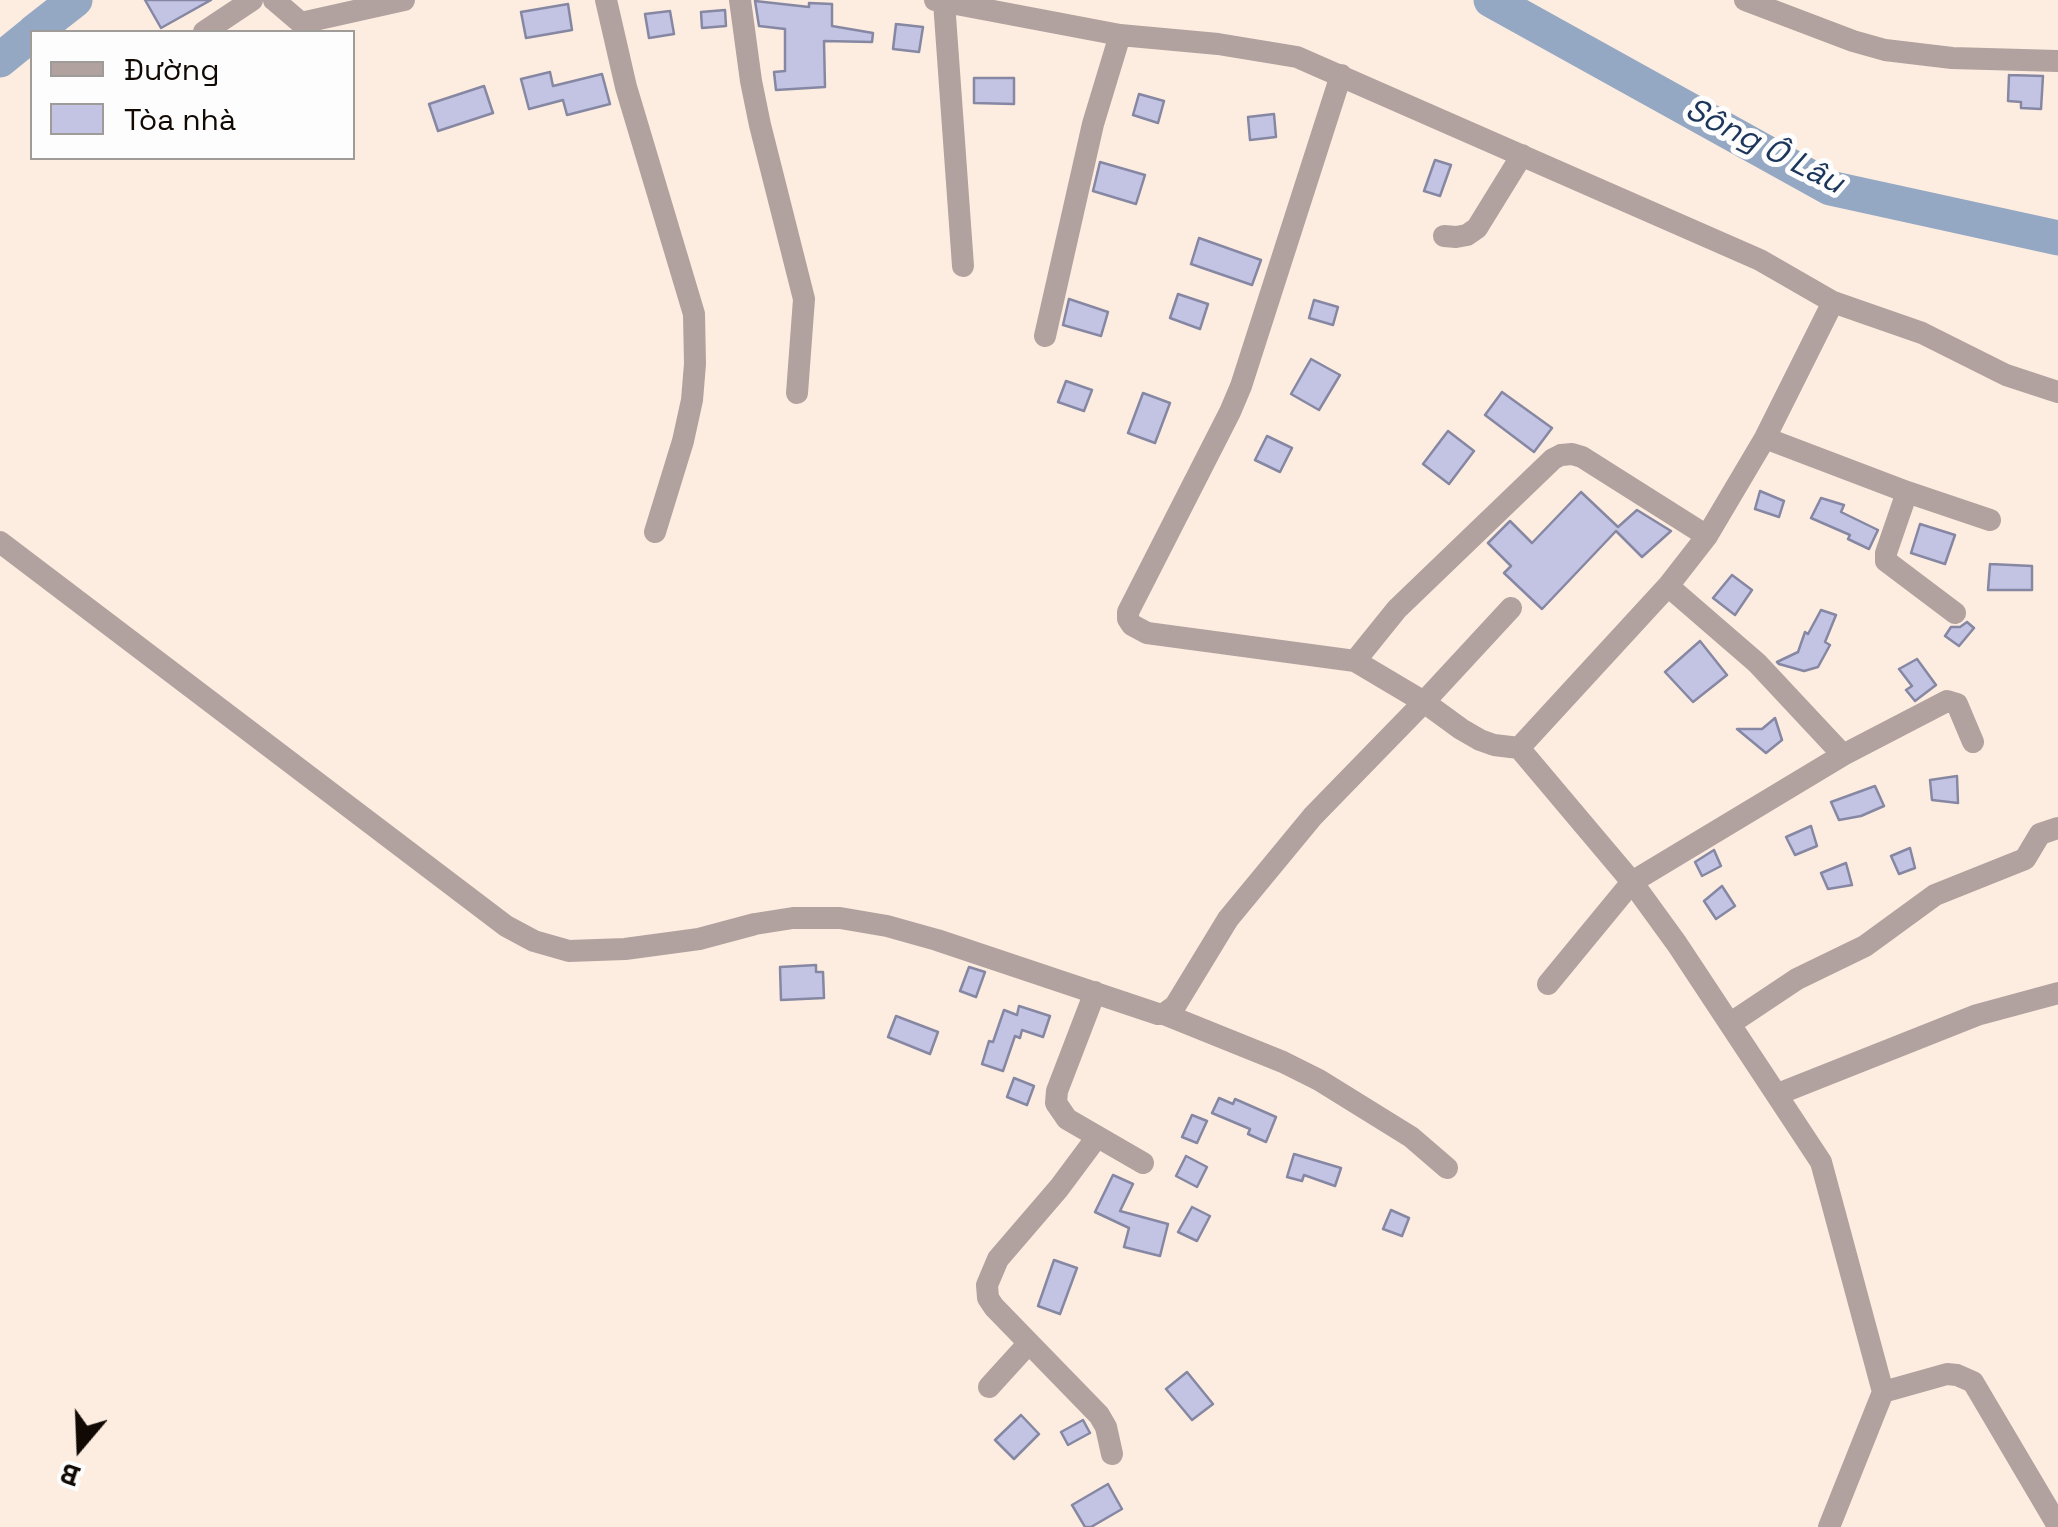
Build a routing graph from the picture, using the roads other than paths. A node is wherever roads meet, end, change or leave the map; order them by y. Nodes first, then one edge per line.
1 (252, 0) edge
2 (274, 0) edge
3 (404, 0) edge
4 (606, 0) edge
5 (740, 0) edge
6 (1745, 0) edge
7 (940, 1) edge
8 (1778, 7) edge
9 (207, 30) edge
10 (1120, 35) junction
11 (2058, 61) edge
12 (1340, 75) junction
13 (1522, 155) junction
14 (1444, 236) dead end
15 (963, 266) dead end
16 (1833, 302) junction
17 (1046, 336) dead end
18 (2058, 392) edge
19 (797, 393) dead end
20 (1764, 438) junction
21 (1907, 492) junction
22 (1990, 520) dead end
23 (655, 532) dead end
24 (1707, 536) junction
25 (0, 542) edge
26 (1668, 586) junction
27 (1511, 608) dead end
28 (1955, 613) dead end
29 (1355, 661) junction
30 (1424, 702) junction
31 (1973, 742) dead end
32 (1520, 748) junction
33 (1842, 754) junction
34 (2058, 828) edge
35 (1632, 882) junction
36 (1548, 984) dead end
37 (1095, 992) junction
38 (2058, 992) edge
39 (1164, 1014) junction
40 (1731, 1023) junction
41 (1778, 1094) junction
42 (1097, 1137) junction
43 (1143, 1163) dead end
44 (1447, 1168) dead end
45 (1029, 1343) junction
46 (989, 1387) dead end
47 (1883, 1392) junction
48 (1112, 1454) dead end
49 (2058, 1526) edge
50 (1829, 1527) edge

1 - 9 street
2 - 3 street
4 - 23 street
5 - 19 street
6 - 8 street
7 - 10 street
7 - 15 street
8 - 11 street
10 - 12 street
10 - 17 street
12 - 13 street
12 - 29 street
13 - 14 street
13 - 16 street
16 - 18 street
16 - 20 street
20 - 21 street
20 - 24 street
21 - 22 street
21 - 28 street
24 - 26 street
24 - 29 street
25 - 37 street
26 - 32 street
26 - 33 street
27 - 30 street
29 - 30 street
30 - 32 street
30 - 39 street
31 - 33 street
32 - 35 street
33 - 35 street
34 - 40 street
35 - 36 street
35 - 40 street
37 - 39 street
37 - 42 street
38 - 41 street
39 - 44 street
40 - 41 street
41 - 47 street
42 - 43 street
42 - 45 street
45 - 46 street
45 - 48 street
47 - 49 street
47 - 50 street

